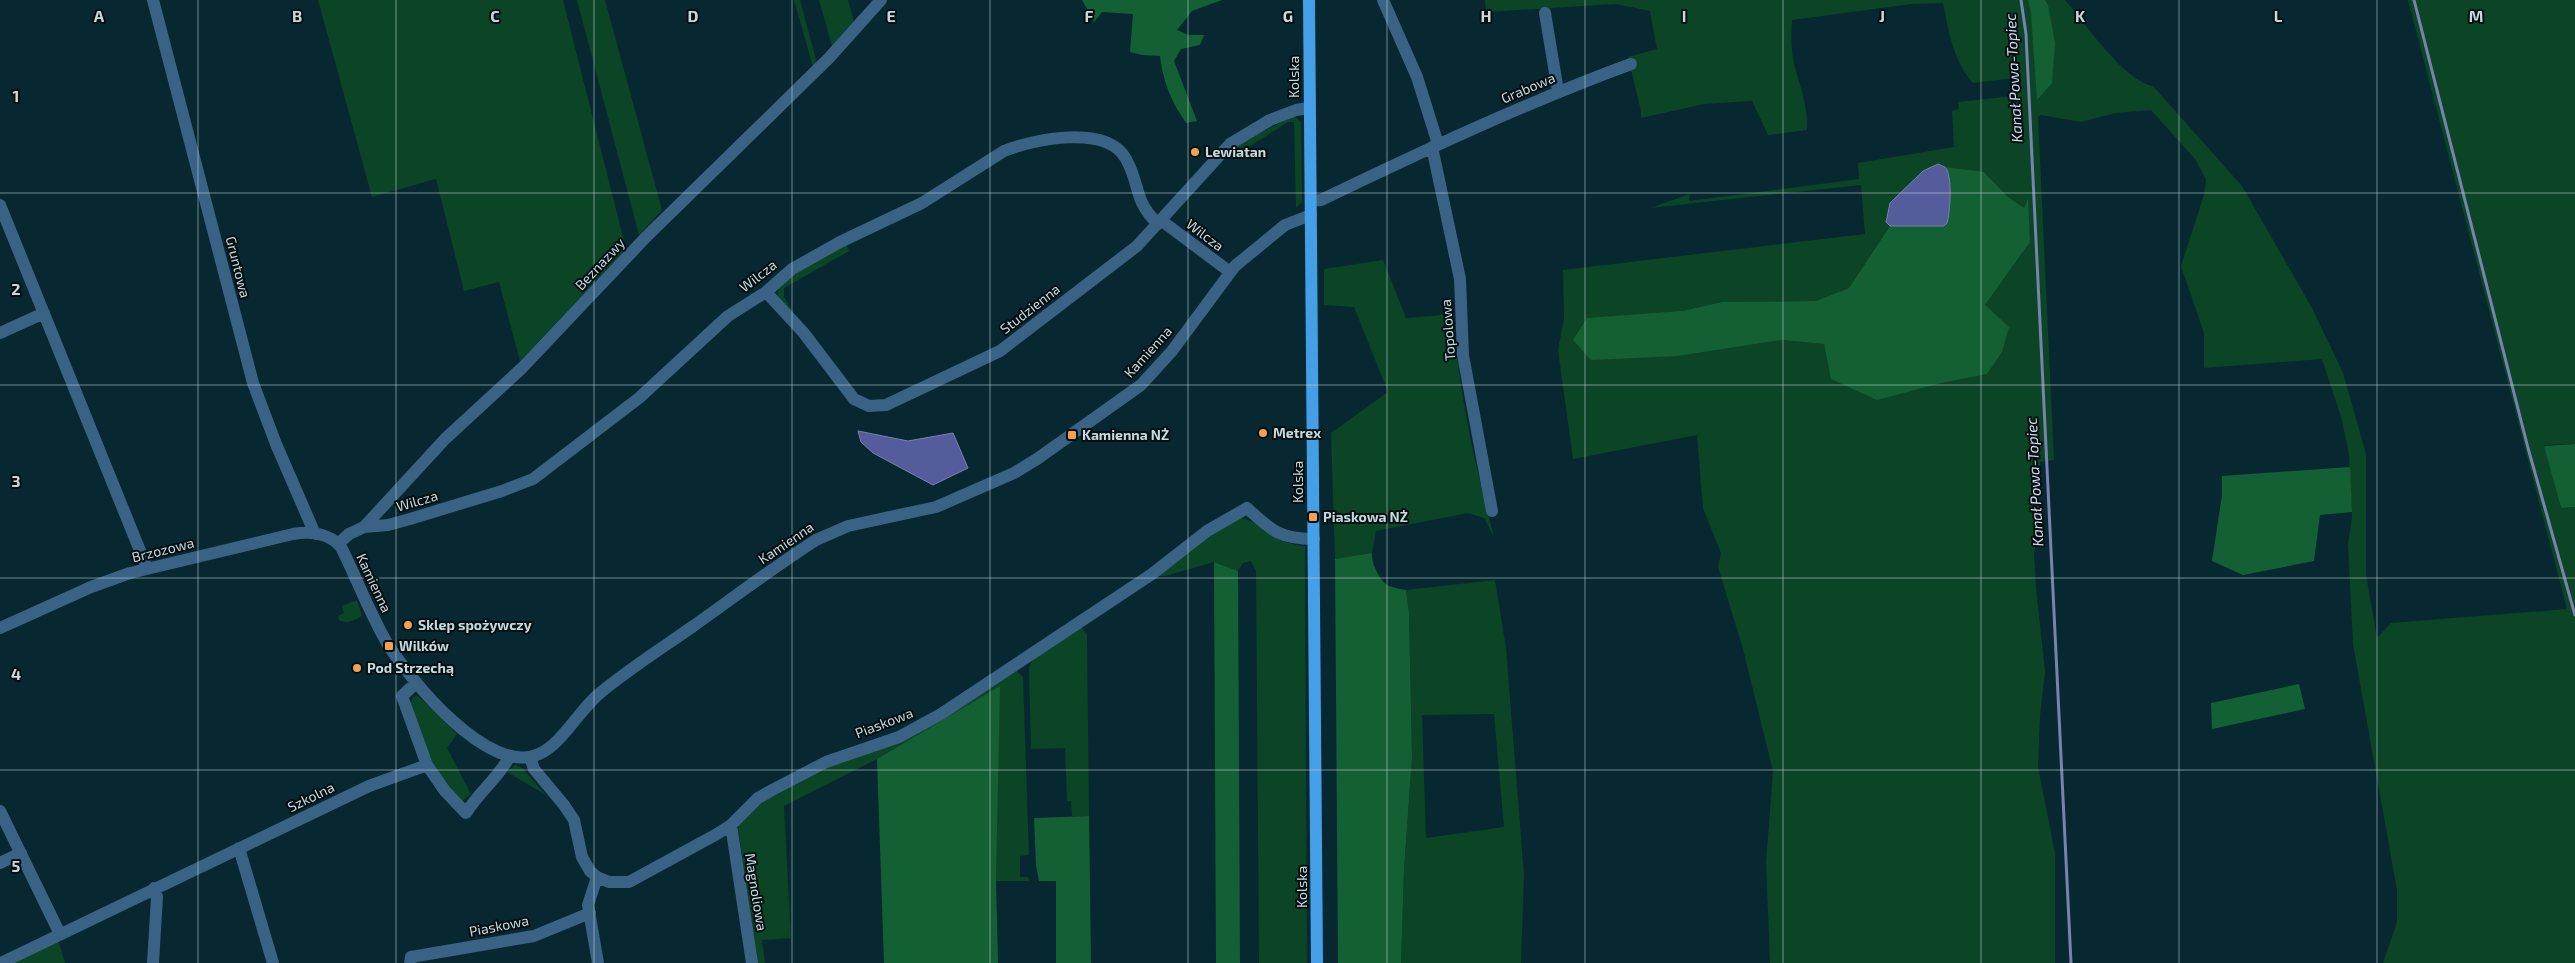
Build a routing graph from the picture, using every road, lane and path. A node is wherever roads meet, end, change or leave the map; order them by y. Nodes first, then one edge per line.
1 (153, 0) edge
2 (881, 0) edge
3 (1309, 0) edge
4 (1383, 0) edge
5 (1544, 13) dead end
6 (1631, 64) dead end
7 (1558, 91) junction
8 (1309, 108) junction
9 (1435, 145) junction
10 (1311, 201) junction
11 (0, 205) edge
12 (1311, 215) junction
13 (1160, 222) junction
14 (1230, 272) junction
15 (766, 292) junction
16 (44, 313) junction
17 (0, 333) edge
18 (1492, 511) dead end
19 (364, 527) junction
20 (315, 534) junction
21 (1314, 540) junction
22 (338, 544) junction
23 (147, 568) junction
24 (0, 628) edge
25 (416, 684) junction
26 (510, 756) junction
27 (530, 757) junction
28 (427, 765) junction
29 (0, 811) edge
30 (731, 825) junction
31 (239, 848) junction
32 (21, 853) junction
33 (0, 863) edge
34 (597, 877) junction
35 (154, 888) junction
36 (590, 913) junction
37 (60, 934) junction
38 (410, 960) edge
39 (1, 963) edge
40 (153, 963) edge
41 (273, 963) edge
42 (598, 963) edge
43 (752, 963) edge
44 (1317, 963) edge

1 - 20 street, Gruntowa
2 - 19 street, Beznazwy
3 - 8 main road, Kolska
4 - 9 street, Topolowa
5 - 7 street
6 - 7 street, Grabowa
7 - 9 street, Grabowa
8 - 10 main road, Kolska
8 - 13 street, Studzienna
9 - 10 street
9 - 18 street, Topolowa
10 - 12 main road, Kolska
11 - 16 street
12 - 14 street, Kamienna
12 - 21 main road, Kolska
13 - 14 street, Wilcza
13 - 15 street, Wilcza
13 - 15 street, Studzienna
14 - 27 street, Kamienna
15 - 19 street, Wilcza
16 - 17 street
16 - 23 street
19 - 22 street, Beznazwy
20 - 22 street, Brzozowa
20 - 23 street, Brzozowa
21 - 30 street, Piaskowa
21 - 44 main road, Kolska
22 - 25 street, Kamienna
23 - 24 street, Brzozowa
25 - 26 street, Kamienna
25 - 28 street
26 - 27 street, Kamienna
26 - 28 street
27 - 34 street
28 - 31 street, Szkolna
29 - 32 street
30 - 34 street, Piaskowa
30 - 43 street, Magnoliowa
31 - 35 street, Szkolna
31 - 41 street
32 - 33 street
32 - 37 street
34 - 36 street
35 - 37 street, Szkolna
35 - 40 street
36 - 38 street, Piaskowa
36 - 42 street
37 - 39 street, Szkolna

